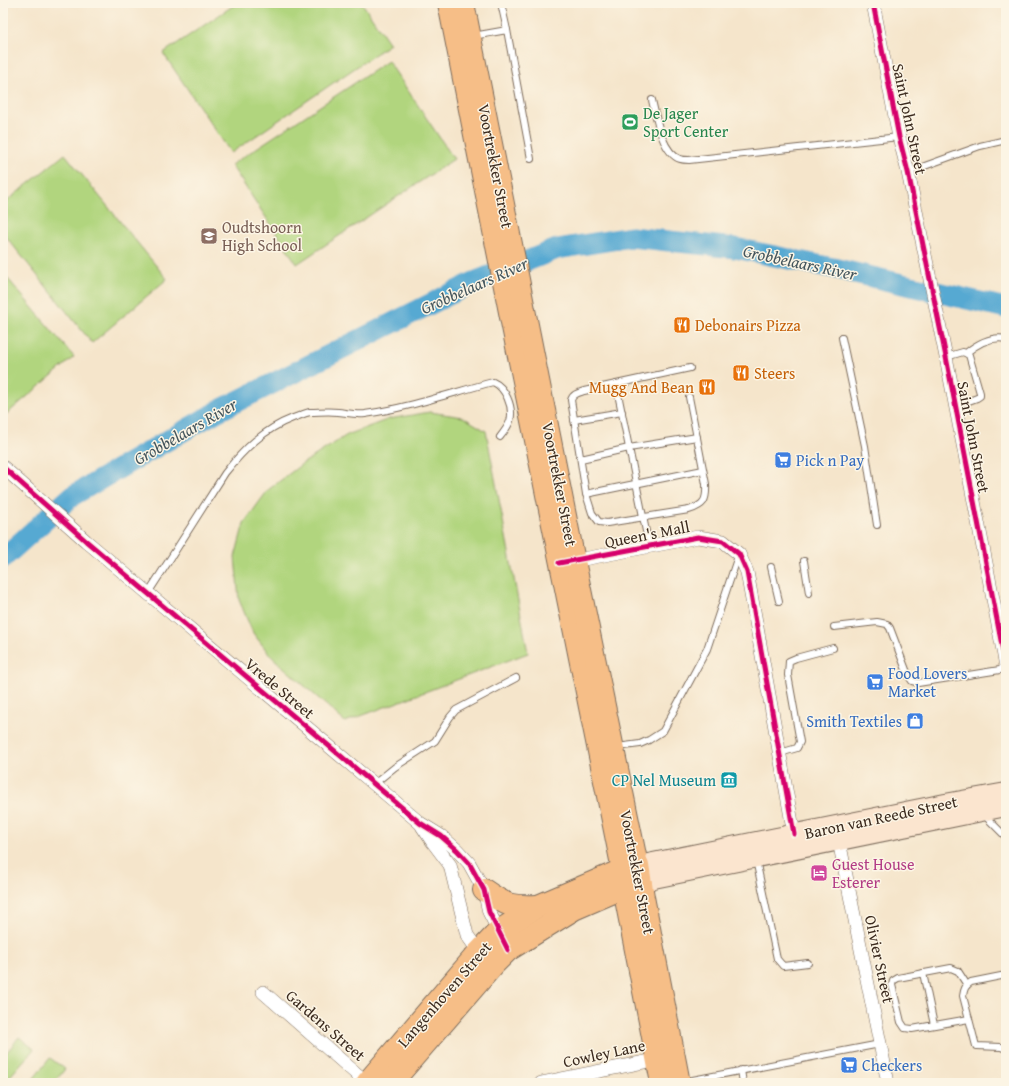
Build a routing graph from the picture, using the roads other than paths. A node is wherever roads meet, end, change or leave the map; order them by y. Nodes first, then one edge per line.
1 (448, 3) edge
2 (464, 3) edge
3 (501, 3) edge
4 (873, 3) edge
5 (507, 30) junction
6 (463, 37) junction
7 (652, 100) dead end
8 (899, 137) junction
9 (1006, 140) edge
10 (531, 159) dead end
11 (908, 172) junction
12 (842, 338) dead end
13 (1006, 339) edge
14 (966, 353) junction
15 (946, 357) junction
16 (690, 368) dead end
17 (616, 384) junction
18 (689, 397) dead end
19 (955, 406) junction
20 (622, 412) junction
21 (574, 420) junction
22 (500, 437) dead end
23 (697, 437) junction
24 (629, 448) junction
25 (581, 459) junction
26 (3, 467) edge
27 (703, 470) junction
28 (636, 484) junction
29 (586, 494) junction
30 (643, 518) junction
31 (877, 525) dead end
32 (649, 546) junction
33 (739, 554) junction
34 (804, 561) dead end
35 (567, 562) junction
36 (771, 567) dead end
37 (148, 593) junction
38 (809, 593) dead end
39 (779, 601) dead end
40 (834, 627) dead end
41 (832, 648) dead end
42 (1006, 668) edge
43 (516, 678) dead end
44 (614, 748) junction
45 (780, 753) junction
46 (374, 784) junction
47 (1006, 792) edge
48 (1006, 807) edge
49 (982, 812) junction
50 (420, 823) junction
51 (794, 834) junction
52 (1006, 837) edge
53 (839, 841) junction
54 (756, 858) junction
55 (631, 877) junction
56 (484, 890) junction
57 (538, 906) junction
58 (495, 949) junction
59 (808, 963) dead end
60 (924, 973) junction
61 (1006, 975) edge
62 (967, 985) junction
63 (263, 992) dead end
64 (968, 1019) junction
65 (934, 1025) junction
66 (880, 1044) junction
67 (1006, 1049) edge
68 (666, 1058) junction
69 (741, 1070) junction
70 (367, 1083) edge
71 (391, 1083) edge
72 (541, 1083) edge
73 (662, 1083) edge
74 (679, 1083) edge
75 (743, 1083) edge
76 (888, 1083) edge

1 - 6 main road, Voortrekker Street
2 - 6 main road, Voortrekker Street
3 - 5 lane
4 - 8 street, Saint John Street
5 - 6 lane
5 - 10 lane
6 - 35 main road, Voortrekker Street
7 - 8 lane
8 - 11 street, Saint John Street
9 - 11 lane
11 - 15 street, Saint John Street
12 - 31 lane
13 - 14 lane
14 - 15 lane
14 - 19 lane
15 - 19 street, Saint John Street
16 - 17 lane
17 - 20 lane
17 - 21 lane
18 - 23 lane
19 - 42 street, Saint John Street
20 - 21 lane
20 - 24 lane
21 - 25 lane
22 - 37 lane
23 - 24 lane
23 - 27 lane
24 - 25 lane
24 - 28 lane
25 - 29 lane
26 - 37 street, Vrede Street
27 - 28 lane
27 - 30 lane
28 - 29 lane
28 - 30 lane
29 - 30 lane
30 - 32 lane
32 - 33 street, Queen's Mall
32 - 35 street, Queen's Mall
33 - 44 lane
33 - 45 street, Queen's Mall
34 - 38 lane
35 - 44 main road, Voortrekker Street
35 - 55 main road, Voortrekker Street
36 - 39 lane
37 - 46 street, Vrede Street
40 - 42 lane
41 - 45 lane
43 - 46 lane
44 - 55 main road, Voortrekker Street
45 - 51 street, Queen's Mall
46 - 50 street, Vrede Street
47 - 51 main road, Baron van Reede Street
48 - 49 main road, Baron van Reede Street
49 - 52 lane
49 - 53 main road, Baron van Reede Street
50 - 56 street, Vrede Street
50 - 58 street, Vrede Street
51 - 55 main road, Baron van Reede Street
53 - 54 main road, Baron van Reede Street
53 - 66 street, Olivier Street
54 - 55 main road, Baron van Reede Street
54 - 59 lane
55 - 57 highway, Langenhoven Street
55 - 58 highway, Langenhoven Street
55 - 68 highway, Voortrekker Street
56 - 57 highway
56 - 58 street, Vrede Street
57 - 58 highway, Langenhoven Street
58 - 70 highway, Langenhoven Street
58 - 71 highway, Langenhoven Street
60 - 62 lane
60 - 65 lane
60 - 65 lane
61 - 62 lane
62 - 64 lane
63 - 70 street, Gardens Street
64 - 65 lane
64 - 67 lane
66 - 69 lane
66 - 76 street, Olivier Street
68 - 72 street, Cowley Lane
68 - 73 highway, Voortrekker Street
68 - 74 highway, Voortrekker Street
69 - 74 lane
69 - 75 lane

